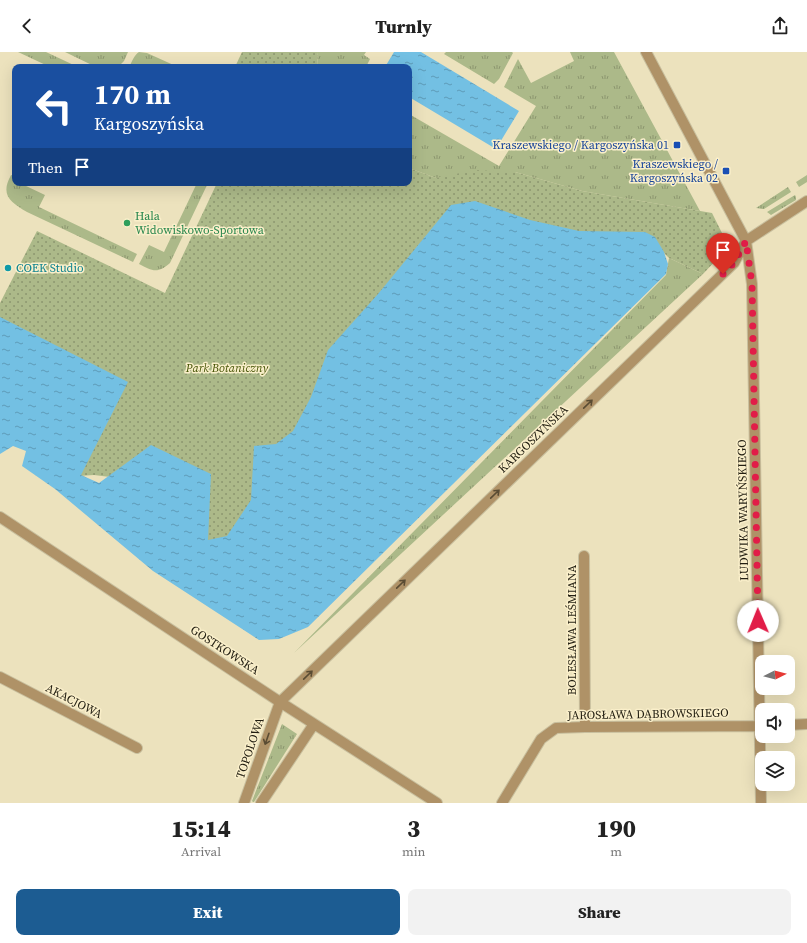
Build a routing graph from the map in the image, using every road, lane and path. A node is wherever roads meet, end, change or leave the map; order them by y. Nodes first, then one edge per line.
1 (646, 52) edge
2 (807, 201) edge
3 (746, 241) junction
4 (0, 518) edge
5 (584, 556) dead end
6 (0, 678) edge
7 (280, 702) junction
8 (760, 703) edge
9 (314, 724) junction
10 (807, 724) edge
11 (795, 725) edge
12 (755, 726) edge
13 (585, 727) junction
14 (761, 743) edge
15 (137, 748) dead end
16 (244, 803) edge
17 (261, 803) edge
18 (437, 803) edge
19 (502, 803) edge
20 (761, 803) edge

1 - 3 street, LUDWIKA WARYŃSKIEGO
2 - 3 street, KARGOSZYŃSKA
7 -> 3 street, KARGOSZYŃSKA
3 - 8 street, LUDWIKA WARYŃSKIEGO
4 - 7 street, GOSTKOWSKA
5 - 13 street, BOLESŁAWA LEŚMIANA
6 - 15 street, AKACJOWA
7 - 9 street, GOSTKOWSKA
7 -> 16 street, TOPOLOWA
9 - 17 street
9 - 18 street, GOSTKOWSKA
10 - 11 street
12 - 13 street, JAROSŁAWA DĄBROWSKIEGO
13 - 19 street, JAROSŁAWA DĄBROWSKIEGO
14 - 20 street, LUDWIKA WARYŃSKIEGO

